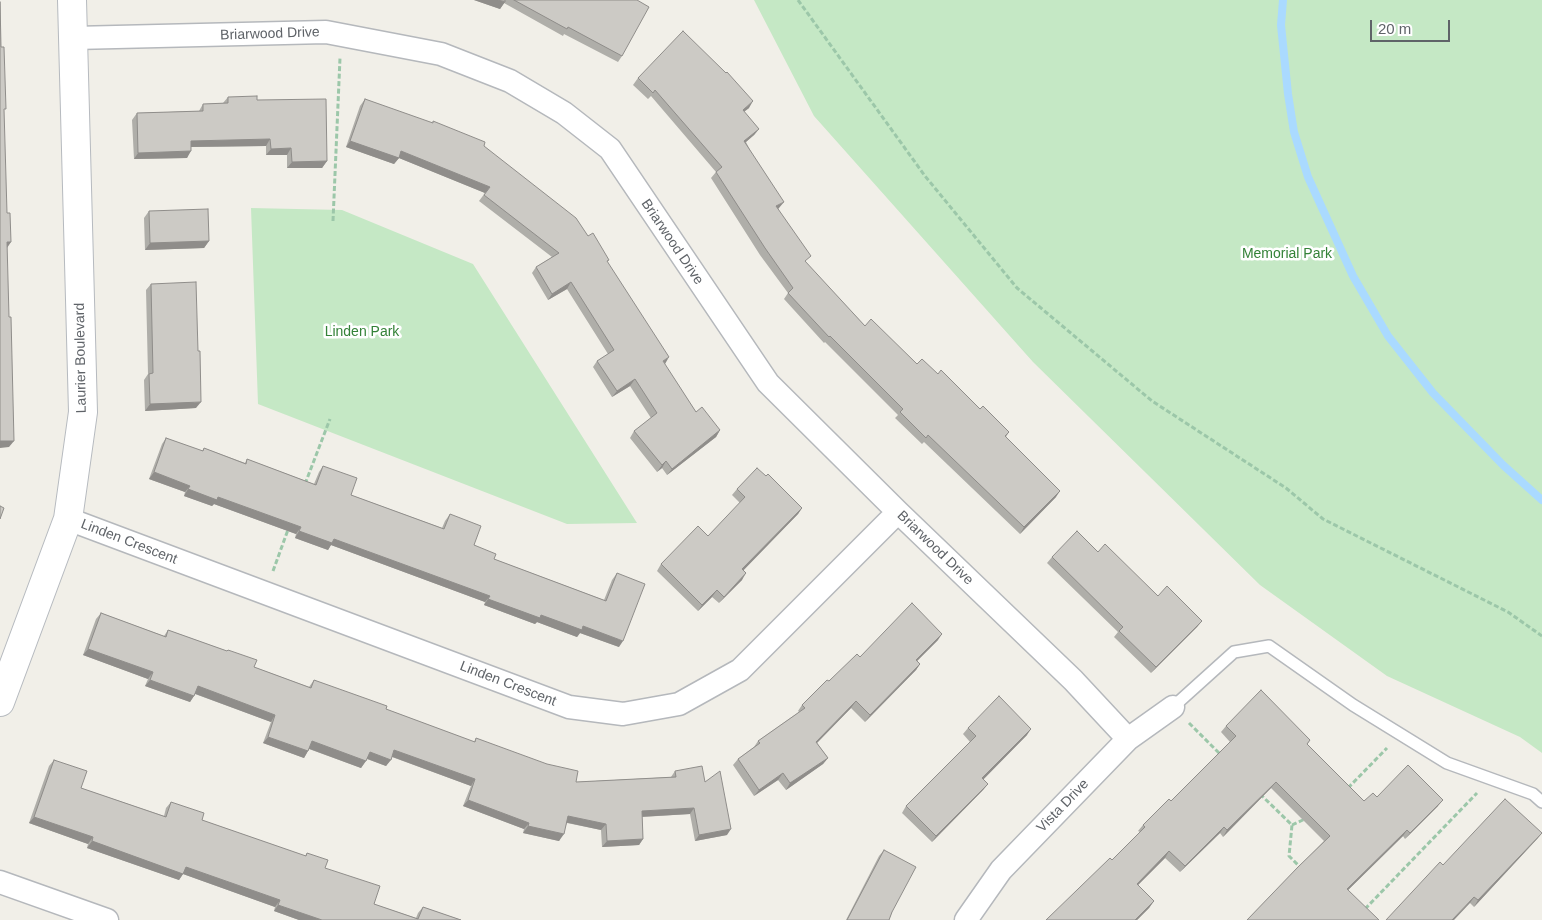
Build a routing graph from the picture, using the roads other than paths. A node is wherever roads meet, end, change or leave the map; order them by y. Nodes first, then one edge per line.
1 (72, 0) edge
2 (74, 38) junction
3 (898, 512) junction
4 (68, 519) junction
5 (7, 660) edge
6 (0, 702) edge
7 (1173, 707) joint
8 (1128, 739) junction
9 (1542, 802) edge
10 (0, 882) edge
11 (106, 920) edge
12 (966, 920) edge

1 - 2 street, Laurier Boulevard
2 - 3 street, Briarwood Drive
2 - 4 street, Laurier Boulevard
3 - 4 street, Linden Crescent
3 - 8 street, Briarwood Drive
4 - 5 street, Laurier Boulevard
5 - 6 street, Laurier Boulevard
7 - 8 street, Vista Drive
7 - 9 lane
8 - 12 street, Vista Drive
10 - 11 street

